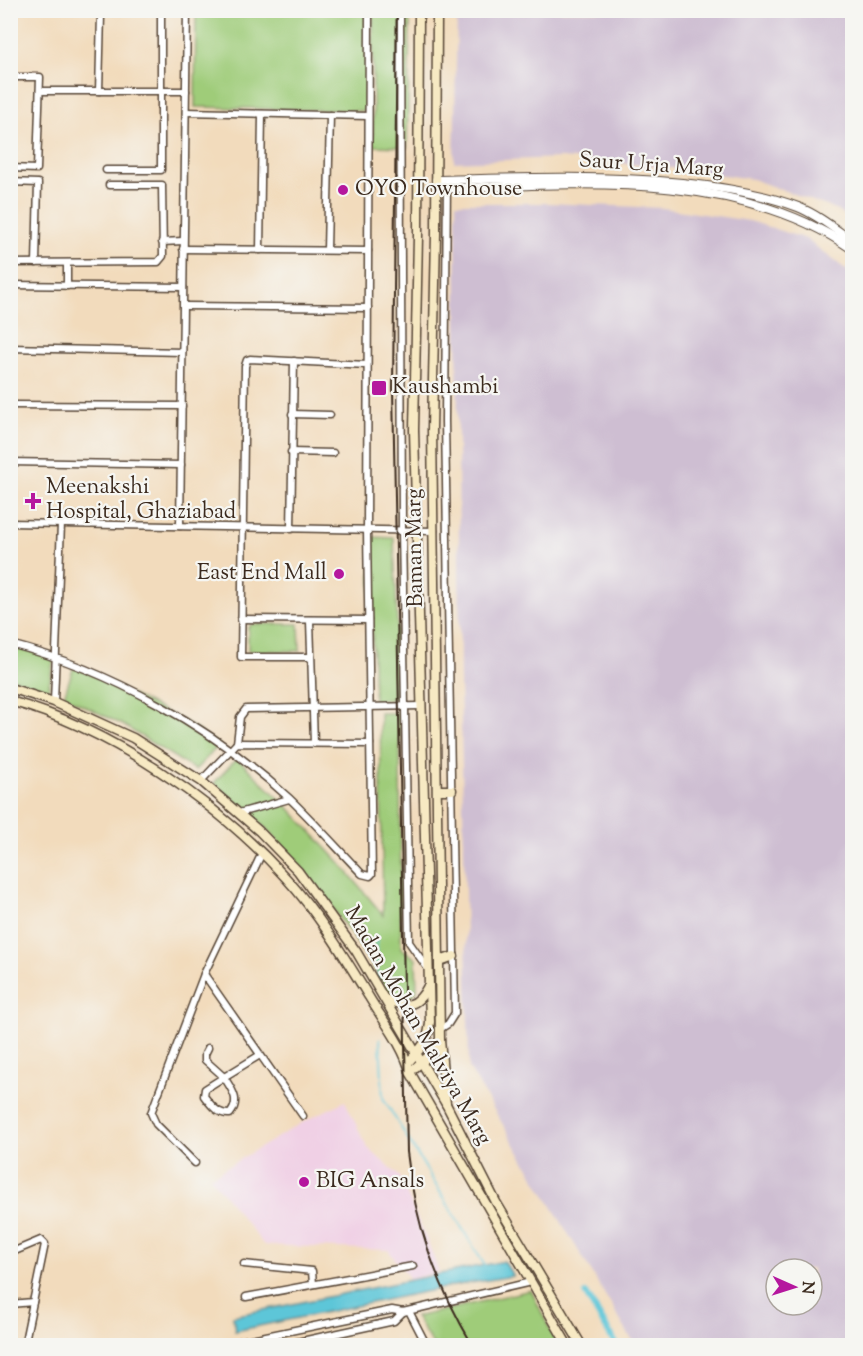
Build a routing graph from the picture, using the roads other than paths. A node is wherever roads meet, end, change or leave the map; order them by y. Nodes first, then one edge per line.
1 (104, 10) edge
2 (161, 10) edge
3 (187, 10) edge
4 (369, 10) edge
5 (400, 10) edge
6 (419, 10) edge
7 (437, 10) edge
8 (10, 77) edge
9 (40, 91) junction
10 (99, 91) junction
11 (160, 91) junction
12 (186, 91) junction
13 (186, 112) junction
14 (262, 114) junction
15 (330, 115) junction
16 (368, 116) junction
17 (10, 168) edge
18 (106, 170) dead end
19 (10, 182) edge
20 (435, 184) junction
21 (447, 184) junction
22 (109, 185) dead end
23 (852, 241) edge
24 (162, 242) junction
25 (183, 245) junction
26 (852, 249) edge
27 (260, 250) junction
28 (327, 250) junction
29 (368, 251) junction
30 (10, 263) edge
31 (36, 263) junction
32 (68, 264) junction
33 (10, 285) edge
34 (67, 286) junction
35 (183, 287) junction
36 (417, 302) junction
37 (434, 303) junction
38 (184, 306) junction
39 (368, 308) junction
40 (417, 321) junction
41 (434, 321) junction
42 (10, 348) edge
43 (183, 352) junction
44 (294, 361) junction
45 (368, 365) junction
46 (10, 405) edge
47 (182, 406) junction
48 (292, 414) junction
49 (330, 414) dead end
50 (291, 452) junction
51 (333, 453) dead end
52 (10, 462) edge
53 (181, 465) junction
54 (10, 523) edge
55 (61, 524) junction
56 (180, 526) junction
57 (243, 528) junction
58 (291, 528) junction
59 (367, 530) junction
60 (402, 531) junction
61 (417, 531) junction
62 (434, 531) junction
63 (241, 619) junction
64 (368, 620) junction
65 (310, 621) junction
66 (10, 644) edge
67 (311, 657) junction
68 (57, 658) junction
69 (10, 688) edge
70 (10, 701) edge
71 (54, 702) junction
72 (421, 706) junction
73 (313, 707) junction
74 (370, 707) junction
75 (405, 707) junction
76 (422, 734) junction
77 (437, 734) junction
78 (237, 743) junction
79 (314, 743) junction
80 (370, 744) junction
81 (147, 747) junction
82 (437, 747) junction
83 (230, 751) junction
84 (140, 760) junction
85 (423, 764) junction
86 (201, 781) junction
87 (438, 790) junction
88 (452, 790) junction
89 (289, 799) junction
90 (239, 813) junction
91 (262, 853) junction
92 (454, 956) junction
93 (440, 961) junction
94 (428, 969) junction
95 (204, 974) junction
96 (429, 985) junction
97 (384, 999) junction
98 (440, 1029) junction
99 (440, 1040) junction
100 (208, 1048) dead end
101 (416, 1053) junction
102 (260, 1055) junction
103 (421, 1061) junction
104 (408, 1063) junction
105 (410, 1072) junction
106 (224, 1077) junction
107 (446, 1104) junction
108 (303, 1116) dead end
109 (195, 1162) dead end
110 (10, 1253) edge
111 (244, 1264) dead end
112 (413, 1266) dead end
113 (531, 1282) junction
114 (313, 1284) junction
115 (246, 1297) dead end
116 (33, 1302) junction
117 (10, 1304) edge
118 (406, 1312) junction
119 (568, 1345) edge
120 (24, 1346) edge
121 (217, 1346) edge
122 (279, 1346) edge
123 (427, 1346) edge
124 (582, 1346) edge

1 - 10 street
2 - 11 street
3 - 12 street
4 - 16 street
5 - 60 street
6 - 36 main road, Baman Marg
7 - 20 main road, Baman Marg
8 - 9 street
9 - 10 street
9 - 17 street
10 - 11 street
11 - 12 street
11 - 18 street
12 - 13 street
13 - 14 street
13 - 25 street
14 - 15 street
14 - 27 street
15 - 16 street
15 - 28 street
16 - 29 street
19 - 31 street
20 - 21 street, Saur Urja Marg
20 - 37 main road, Baman Marg
21 - 23 street, Saur Urja Marg
21 - 26 street, Saur Urja Marg
21 - 88 street
22 - 24 street
24 - 25 street
24 - 32 street
25 - 27 street
25 - 35 street
27 - 28 street
28 - 29 street
29 - 39 street
30 - 31 street
31 - 32 street
32 - 34 street
33 - 34 street
34 - 35 street
35 - 38 street
36 - 37 main road
36 - 40 main road, Baman Marg
37 - 41 main road, Baman Marg
38 - 39 street
38 - 43 street
39 - 45 street
40 - 41 main road
40 - 61 main road, Baman Marg
41 - 62 main road, Baman Marg
42 - 43 street
43 - 47 street
44 - 45 street
44 - 48 street
44 - 57 street
45 - 59 street
46 - 47 street
47 - 53 street
48 - 49 street
48 - 50 street
50 - 51 street
50 - 58 street
52 - 53 street
53 - 56 street
54 - 55 street
55 - 56 street
55 - 68 street
56 - 57 street
57 - 58 street
57 - 63 street
58 - 59 street
59 - 60 street
59 - 64 street
60 - 61 street
60 - 75 street
61 - 62 street
61 - 72 main road, Baman Marg
62 - 77 main road, Baman Marg
63 - 65 street
63 - 67 street
64 - 65 street
64 - 74 street
65 - 67 street
66 - 68 street
67 - 73 street
68 - 71 street
68 - 83 street
69 - 71 main road, Madan Mohan Malviya Marg
70 - 84 main road, Madan Mohan Malviya Marg
71 - 81 main road, Madan Mohan Malviya Marg
72 - 75 street
72 - 76 main road, Baman Marg
73 - 74 street
73 - 78 street
73 - 79 street
74 - 75 street
74 - 80 street
75 - 94 street
76 - 77 main road
76 - 85 main road, Baman Marg
77 - 82 main road, Baman Marg
78 - 79 street
78 - 83 street
79 - 80 street
80 - 89 street
81 - 84 main road
81 - 86 main road, Madan Mohan Malviya Marg
82 - 85 main road
82 - 87 main road, Baman Marg
83 - 86 street
83 - 89 street
84 - 91 main road, Madan Mohan Malviya Marg
85 - 94 main road, Baman Marg
86 - 90 main road, Madan Mohan Malviya Marg
87 - 88 main road
87 - 93 main road, Baman Marg
88 - 92 street
89 - 90 street
90 - 97 main road, Madan Mohan Malviya Marg
91 - 95 street
91 - 104 main road, Madan Mohan Malviya Marg
92 - 93 main road
92 - 98 street
93 - 98 main road, Baman Marg
94 - 96 main road, Baman Marg
95 - 102 street
95 - 109 street
96 - 97 main road
96 - 101 main road, Baman Marg
97 - 101 main road, Madan Mohan Malviya Marg
98 - 99 main road, Baman Marg
99 - 103 main road
99 - 107 main road, Baman Marg
100 - 106 street
101 - 103 main road, Madan Mohan Malviya Marg
101 - 104 main road, Baman Marg
102 - 106 street
102 - 108 street
103 - 105 main road
103 - 107 main road, Madan Mohan Malviya Marg
104 - 105 main road, Madan Mohan Malviya Marg
105 - 113 main road, Madan Mohan Malviya Marg
106 - 106 street
107 - 124 main road, Madan Mohan Malviya Marg
110 - 116 street
111 - 114 street
112 - 114 street
113 - 118 street
113 - 119 main road, Madan Mohan Malviya Marg
114 - 115 street
116 - 117 street
116 - 120 street
118 - 121 street
118 - 122 street
118 - 123 street

